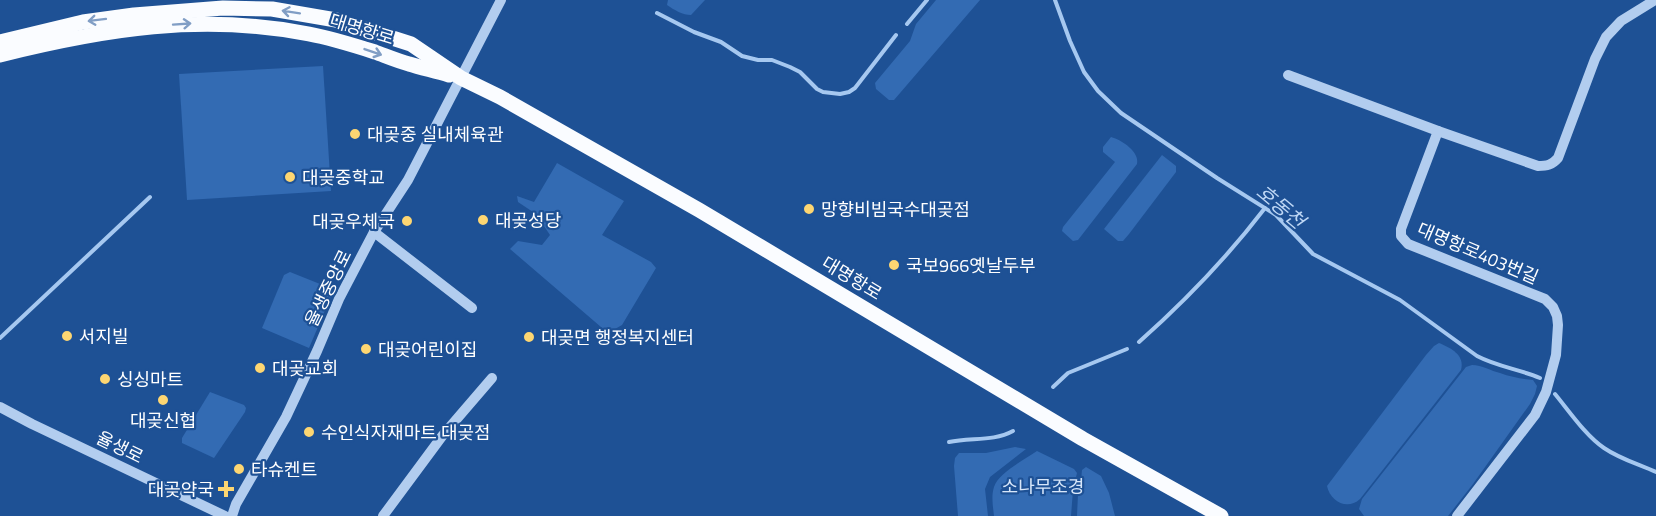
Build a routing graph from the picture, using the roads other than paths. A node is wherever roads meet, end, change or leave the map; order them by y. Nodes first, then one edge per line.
1 (501, 0) edge
2 (1655, 0) edge
3 (0, 42) edge
4 (0, 55) edge
5 (1288, 75) dead end
6 (461, 78) junction
7 (1438, 131) junction
8 (374, 232) junction
9 (472, 308) dead end
10 (492, 378) dead end
11 (0, 407) edge
12 (225, 516) edge
13 (232, 516) edge
14 (383, 516) edge
15 (1221, 516) edge
16 (1457, 516) edge

1 - 6 street, 율생중앙로
2 - 7 street
6 -> 3 main road, 대명항로
4 -> 6 main road, 대명항로
5 - 7 street
6 - 8 street, 율생중앙로
6 - 15 main road, 대명항로
7 - 16 street, 대명항로403번길
8 - 9 street
8 - 13 street, 율생중앙로
10 - 14 street
11 - 12 street, 율생로

